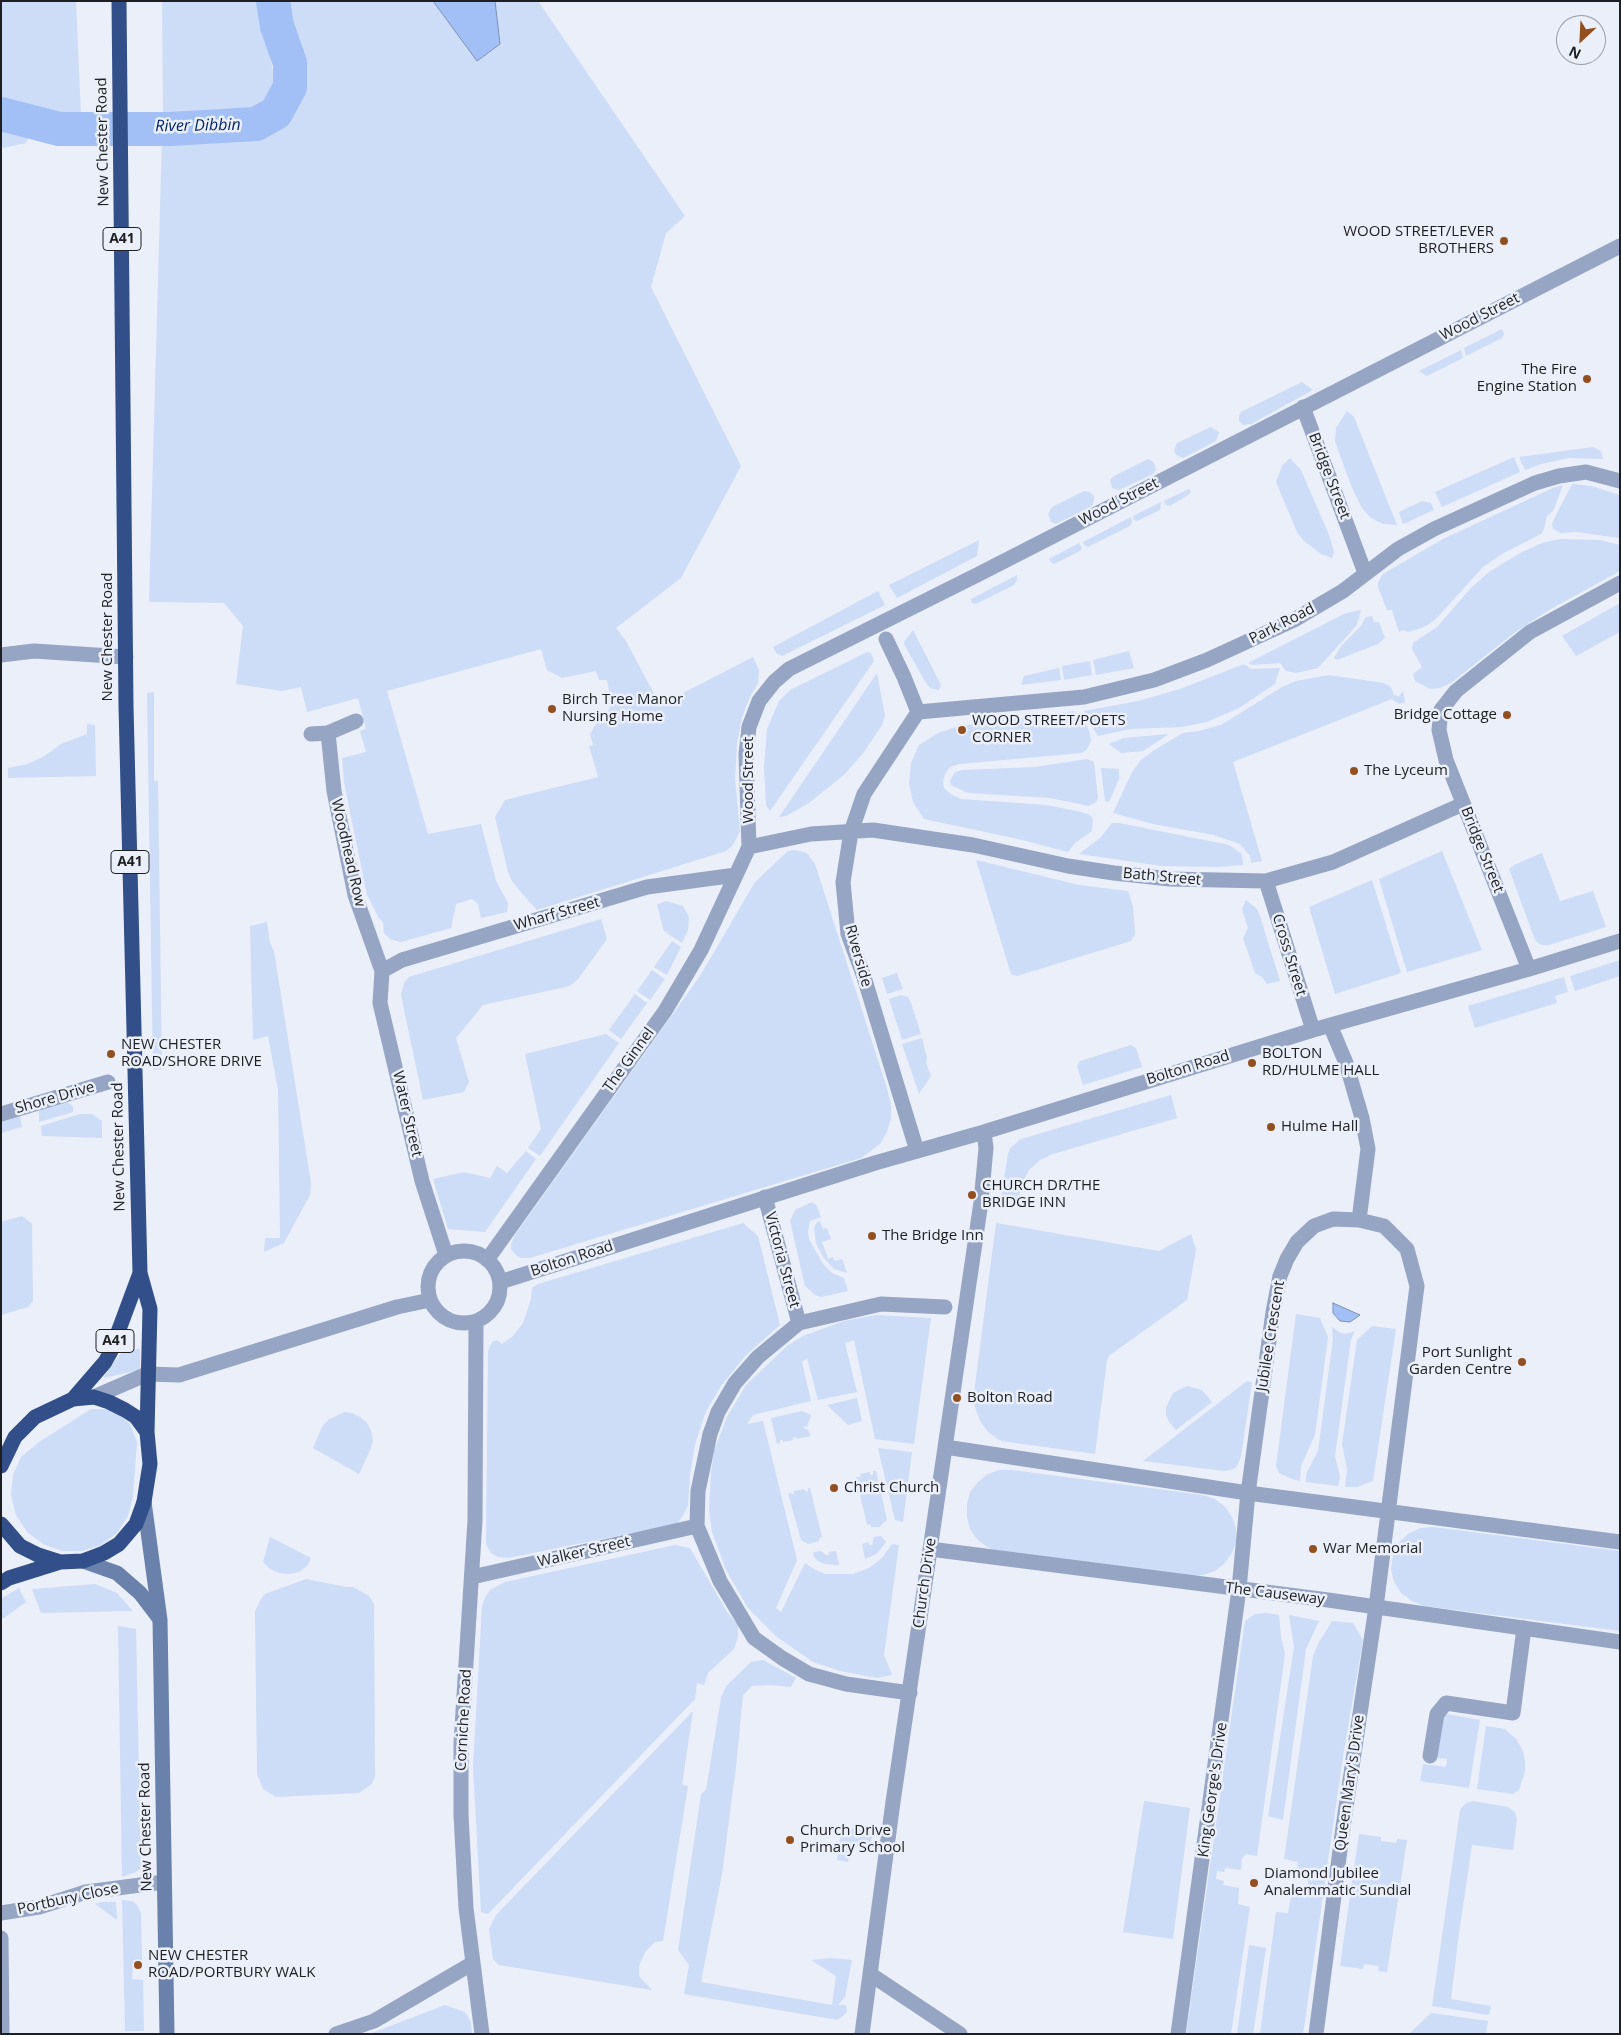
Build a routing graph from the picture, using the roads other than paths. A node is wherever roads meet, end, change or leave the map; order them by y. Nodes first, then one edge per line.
1 (119, 1) edge
2 (1620, 246) edge
3 (1303, 407) junction
4 (1620, 481) edge
5 (1366, 572) junction
6 (1620, 583) edge
7 (886, 639) dead end
8 (1, 655) edge
9 (126, 656) junction
10 (918, 712) junction
11 (356, 721) dead end
12 (328, 732) junction
13 (311, 734) dead end
14 (1463, 804) junction
15 (851, 832) junction
16 (749, 847) junction
17 (736, 875) junction
18 (1266, 881) junction
19 (1620, 941) edge
20 (1529, 969) junction
21 (382, 971) junction
22 (1330, 1025) junction
23 (1312, 1030) junction
24 (108, 1082) dead end
25 (1, 1114) edge
26 (984, 1132) junction
27 (917, 1151) junction
28 (765, 1197) junction
29 (1359, 1220) junction
30 (446, 1255) junction
31 (488, 1260) junction
32 (140, 1273) junction
33 (500, 1282) junction
34 (430, 1300) junction
35 (945, 1307) dead end
36 (476, 1322) junction
37 (799, 1323) junction
38 (148, 1374) junction
39 (94, 1397) junction
40 (73, 1399) junction
41 (147, 1432) junction
42 (8, 1438) edge
43 (945, 1447) junction
44 (1, 1466) edge
45 (1248, 1493) junction
46 (144, 1502) junction
47 (1387, 1512) junction
48 (1, 1524) edge
49 (697, 1526) junction
50 (1620, 1542) edge
51 (1243, 1547) joint
52 (930, 1549) junction
53 (83, 1561) junction
54 (60, 1562) junction
55 (1381, 1562) joint
56 (472, 1577) junction
57 (1, 1582) edge
58 (1239, 1589) junction
59 (1376, 1607) junction
60 (160, 1620) junction
61 (1524, 1628) junction
62 (1620, 1642) edge
63 (910, 1693) junction
64 (1430, 1756) dead end
65 (164, 1882) junction
66 (1, 1913) edge
67 (1, 1938) edge
68 (473, 1963) junction
69 (870, 1974) junction
70 (2, 2034) edge
71 (14, 2034) edge
72 (167, 2034) edge
73 (336, 2034) edge
74 (482, 2034) edge
75 (862, 2034) edge
76 (960, 2034) edge
77 (1178, 2034) edge
78 (1316, 2034) edge

1 - 9 highway, New Chester Road / A41
2 - 3 street, Wood Street
3 - 5 street, Bridge Street
3 - 16 street, Wood Street
4 - 5 street, Park Road
5 - 10 street, Park Road
6 - 14 street, Bridge Street
7 - 10 street
8 - 9 street
9 - 32 highway, New Chester Road / A41
10 - 15 street, Riverside
11 - 12 street
12 - 13 street
12 - 21 street, Woodhead Row
14 - 18 street, Bath Street
14 - 20 street, Bridge Street
15 - 16 street
15 - 18 street, Bath Street
15 - 27 street, Riverside
16 - 17 street, The Ginnel
17 - 21 street, Wharf Street
17 - 31 street, The Ginnel
18 - 23 street, Cross Street
19 - 20 street, Bolton Road
20 - 22 street, Bolton Road
21 - 30 street, Water Street
22 - 23 street, Bolton Road
22 - 29 street
23 - 26 street, Bolton Road
24 - 25 street, Shore Drive
26 - 27 street, Bolton Road
26 - 43 street, Church Drive
27 - 28 street, Bolton Road
28 - 33 street, Bolton Road
28 - 37 street, Victoria Street
29 - 45 street, Jubilee Crescent
29 - 47 street, Jubilee Crescent
30 - 31 street
30 - 34 street
31 - 33 street
32 - 38 highway, New Chester Road / A41
32 - 40 highway, New Chester Road / A41
33 - 36 street
34 - 36 street
34 - 38 street
35 - 37 street
36 - 56 street, Corniche Road
37 - 49 street
38 - 39 street
38 - 41 highway, New Chester Road / A41
39 - 40 highway, A41
39 - 41 highway, A41
40 - 42 highway, A41
41 - 46 highway, A41
42 - 44 highway, A41
43 - 45 street
43 - 52 street, Church Drive
45 - 47 street
45 - 51 street, Jubilee Crescent
46 - 53 highway, A41
46 - 60 main road, New Chester Road
47 - 50 street
47 - 55 street, Jubilee Crescent
48 - 54 highway, A41
49 - 56 street, Walker Street
49 - 63 street
51 - 58 street, King George's Drive
52 - 58 street, The Causeway
52 - 63 street, Church Drive
53 - 54 highway, A41
53 - 60 main road
54 - 57 highway, A41
55 - 59 street, Queen Mary's Drive
56 - 68 street, Corniche Road
58 - 59 street, The Causeway
58 - 77 street, King George's Drive
59 - 61 street, The Causeway
59 - 78 street, Queen Mary's Drive
60 - 65 main road, New Chester Road
61 - 62 street, The Causeway
61 - 64 street
63 - 69 street, Church Drive
65 - 66 street, Portbury Close
65 - 72 main road, New Chester Road
67 - 70 street
68 - 73 street
68 - 74 street, Corniche Road
69 - 75 street, Church Drive
69 - 76 street
70 - 71 street

